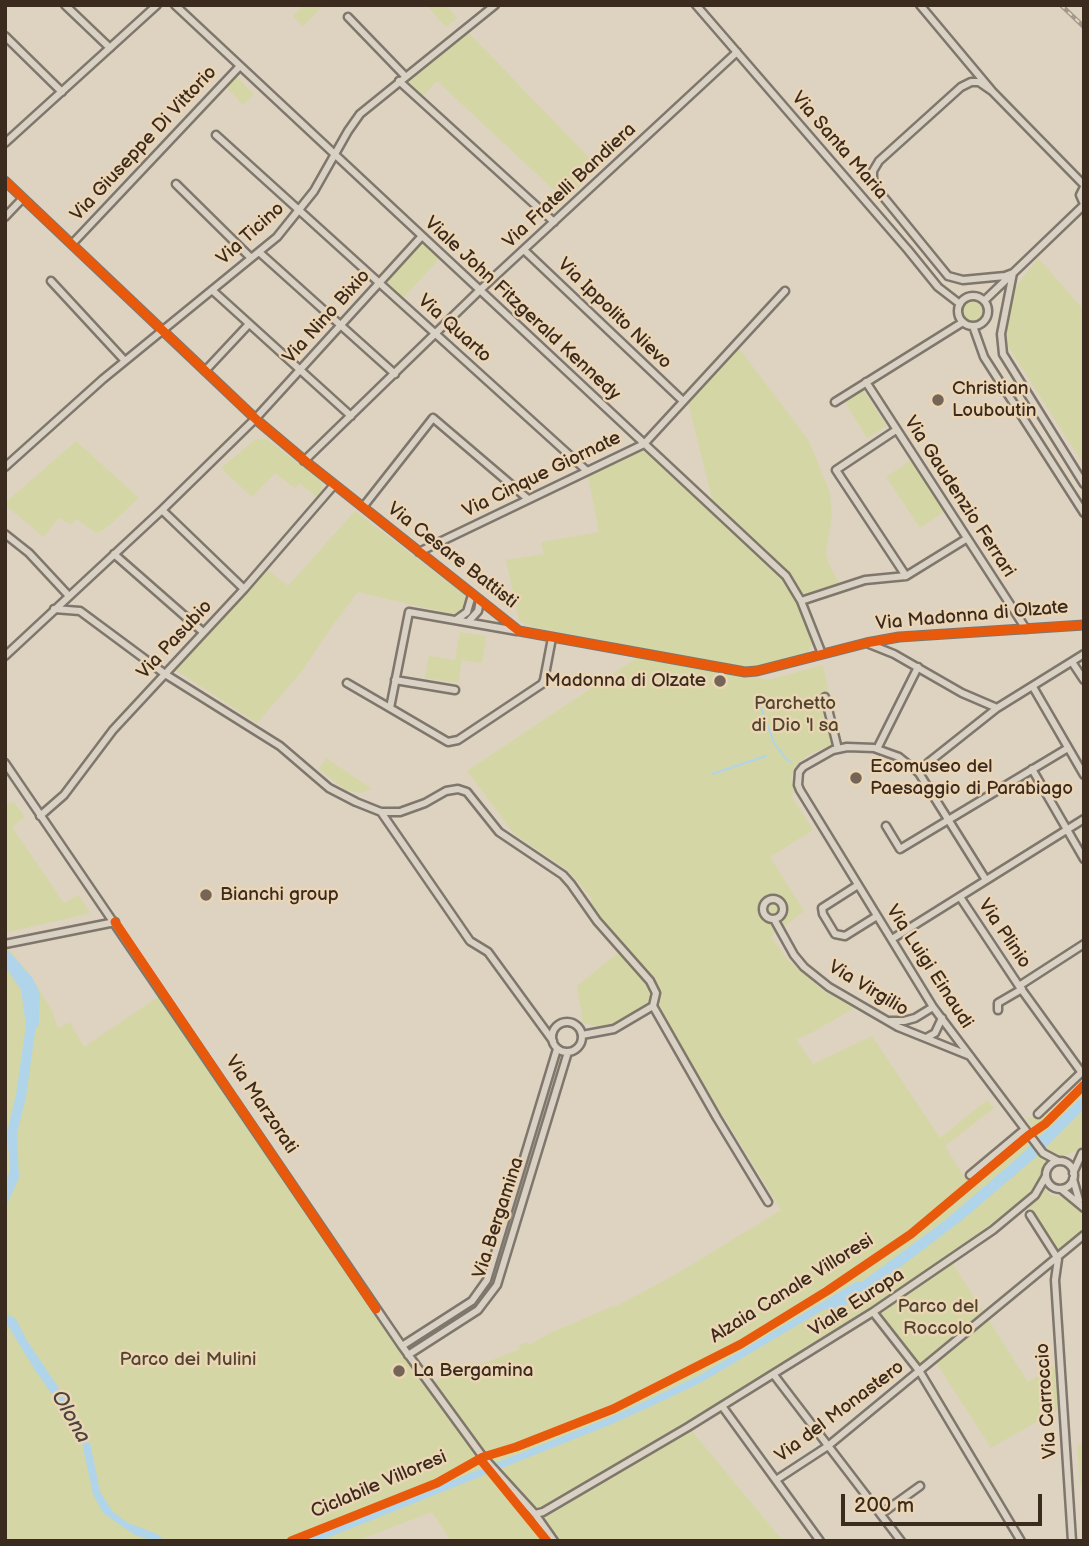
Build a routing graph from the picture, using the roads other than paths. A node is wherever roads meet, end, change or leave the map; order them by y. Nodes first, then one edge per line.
1 (65, 5) edge
2 (157, 5) edge
3 (175, 5) edge
4 (495, 5) edge
5 (696, 5) edge
6 (920, 5) edge
7 (348, 17) dead end
8 (5, 36) edge
9 (110, 48) junction
10 (737, 52) junction
11 (240, 66) junction
12 (402, 79) junction
13 (992, 91) junction
14 (62, 92) junction
15 (216, 135) dead end
16 (5, 143) edge
17 (336, 155) junction
18 (5, 181) edge
19 (176, 184) dead end
20 (1084, 186) edge
21 (23, 198) junction
22 (1084, 204) edge
23 (300, 211) junction
24 (5, 217) edge
25 (554, 222) junction
26 (422, 236) junction
27 (72, 244) junction
28 (524, 250) junction
29 (259, 252) junction
30 (251, 258) junction
31 (1013, 272) junction
32 (51, 281) dead end
33 (380, 283) junction
34 (212, 290) junction
35 (480, 290) junction
36 (785, 291) dead end
37 (984, 301) junction
38 (960, 304) junction
39 (963, 322) junction
40 (249, 324) junction
41 (341, 325) junction
42 (973, 326) junction
43 (162, 330) junction
44 (436, 334) junction
45 (125, 361) junction
46 (205, 370) junction
47 (300, 370) junction
48 (395, 374) junction
49 (866, 382) junction
50 (683, 401) junction
51 (835, 402) dead end
52 (351, 416) junction
53 (256, 418) junction
54 (897, 430) junction
55 (644, 444) junction
56 (304, 461) junction
57 (5, 467) edge
58 (587, 471) junction
59 (1084, 484) edge
60 (334, 485) junction
61 (1070, 493) junction
62 (528, 499) junction
63 (1084, 504) edge
64 (363, 508) junction
65 (162, 510) junction
66 (1084, 513) edge
67 (5, 534) edge
68 (966, 538) junction
69 (419, 552) junction
70 (114, 554) junction
71 (906, 576) junction
72 (244, 589) junction
73 (472, 595) junction
74 (69, 596) junction
75 (480, 600) junction
76 (801, 601) junction
77 (54, 609) junction
78 (456, 620) junction
79 (468, 622) junction
80 (1084, 625) edge
81 (1026, 629) junction
82 (519, 631) junction
83 (203, 632) junction
84 (552, 638) junction
85 (866, 643) junction
86 (822, 654) junction
87 (1084, 654) edge
88 (5, 656) edge
89 (1072, 662) junction
90 (918, 667) junction
91 (165, 674) junction
92 (395, 680) junction
93 (1084, 680) edge
94 (347, 683) dead end
95 (1033, 687) junction
96 (455, 690) dead end
97 (825, 697) dead end
98 (390, 708) junction
99 (997, 708) junction
100 (1068, 748) junction
101 (838, 749) junction
102 (877, 749) junction
103 (5, 763) edge
104 (1032, 769) junction
105 (919, 773) junction
106 (1084, 775) edge
107 (381, 812) junction
108 (40, 817) junction
109 (948, 819) junction
110 (1084, 819) edge
111 (886, 826) dead end
112 (1067, 830) junction
113 (1084, 859) edge
114 (986, 880) junction
115 (858, 886) junction
116 (960, 897) junction
117 (877, 916) junction
118 (774, 919) dead end
119 (115, 922) junction
120 (892, 939) junction
121 (8, 943) edge
122 (1084, 944) edge
123 (1020, 987) junction
124 (653, 1006) junction
125 (933, 1006) junction
126 (998, 1010) dead end
127 (920, 1016) junction
128 (942, 1018) junction
129 (885, 1020) junction
130 (582, 1035) junction
131 (921, 1036) junction
132 (552, 1041) junction
133 (557, 1049) junction
134 (568, 1052) junction
135 (970, 1056) junction
136 (1083, 1072) edge
137 (1038, 1114) dead end
138 (1027, 1132) junction
139 (1083, 1152) edge
140 (1043, 1153) junction
141 (1061, 1162) junction
142 (1046, 1174) junction
143 (970, 1175) dead end
144 (1073, 1177) junction
145 (1058, 1188) junction
146 (1035, 1195) junction
147 (768, 1202) dead end
148 (1083, 1207) edge
149 (1030, 1216) dead end
150 (1084, 1236) edge
151 (1058, 1259) junction
152 (873, 1312) junction
153 (402, 1346) junction
154 (408, 1355) junction
155 (920, 1372) junction
156 (774, 1375) junction
157 (722, 1406) junction
158 (828, 1446) junction
159 (776, 1480) junction
160 (920, 1486) dead end
161 (535, 1514) junction
162 (881, 1514) junction
163 (554, 1541) edge
164 (820, 1541) edge
165 (901, 1541) edge
166 (1021, 1541) edge
167 (1072, 1541) edge

1 - 9 street
2 - 9 street
3 - 11 street, Viale John Fitzgerald Kennedy
4 - 12 street, Via Ticino
5 - 10 street, Via Santa Maria
6 - 13 street
7 - 12 street
8 - 14 street
9 - 14 street
10 - 25 street, Via Fratelli Bandiera
10 - 38 street, Via Santa Maria
11 - 17 street, Viale John Fitzgerald Kennedy
11 - 27 street, Via Giuseppe Di Vittorio
12 - 17 street, Via Ticino
12 - 25 street
13 - 20 street
13 - 31 street
14 - 16 street
15 - 23 street, Via Quarto
17 - 23 street, Via Ticino
17 - 26 street, Viale John Fitzgerald Kennedy
18 - 21 street, Via Cesare Battisti
19 - 30 street
20 - 22 street
21 - 24 street
21 - 27 street, Via Cesare Battisti
22 - 31 street
23 - 29 street, Via Ticino
23 - 33 street, Via Quarto
25 - 28 street, Via Fratelli Bandiera
26 - 33 street, Via Nino Bixio
26 - 35 street, Viale John Fitzgerald Kennedy
27 - 43 street, Via Cesare Battisti
28 - 35 street, Via Fratelli Bandiera
28 - 50 street, Via Ippolito Nievo
29 - 30 street, Via Ticino
29 - 41 street
30 - 34 street, Via Ticino
31 - 37 street
31 - 59 street
32 - 45 street
33 - 41 street, Via Nino Bixio
33 - 44 street, Via Quarto
34 - 40 street
34 - 43 street, Via Ticino
35 - 44 street, Via Fratelli Bandiera
35 - 55 street, Viale John Fitzgerald Kennedy
36 - 50 street, Via Cinque Giornate
37 - 38 street
37 - 42 street
38 - 39 street
39 - 42 street
39 - 49 street
40 - 46 street
40 - 47 street
41 - 47 street, Via Nino Bixio
41 - 48 street
42 - 61 street
43 - 45 street, Via Ticino
43 - 46 street, Via Cesare Battisti
44 - 48 street, Via Fratelli Bandiera
44 - 58 street, Via Quarto
45 - 57 street, Via Ticino
46 - 53 street, Via Cesare Battisti
47 - 52 street
47 - 53 street, Via Nino Bixio
48 - 52 street, Via Fratelli Bandiera
49 - 51 street
49 - 54 street, Via Gaudenzio Ferrari
50 - 55 street, Via Cinque Giornate
52 - 56 street, Via Fratelli Bandiera
53 - 56 street, Via Cesare Battisti
53 - 65 street
54 - 68 street, Via Gaudenzio Ferrari
54 - 71 street
55 - 58 street, Via Cinque Giornate
55 - 76 street, Viale John Fitzgerald Kennedy
56 - 60 street, Via Cesare Battisti
58 - 62 street, Via Cinque Giornate
60 - 64 street, Via Cesare Battisti
60 - 72 street, Via Pasubio
61 - 63 street
61 - 66 street
62 - 64 street
62 - 69 street, Via Cinque Giornate
64 - 69 street, Via Cesare Battisti
65 - 70 street
65 - 72 street
67 - 74 street
68 - 71 street
68 - 81 street, Via Gaudenzio Ferrari
69 - 73 street, Via Cesare Battisti
70 - 74 street
70 - 83 street
71 - 76 street
72 - 83 street, Via Pasubio
73 - 75 street, Via Cesare Battisti
73 - 78 street
74 - 77 street
75 - 79 street
75 - 82 street, Via Cesare Battisti
76 - 86 street, Viale John Fitzgerald Kennedy
77 - 88 street
77 - 91 street
78 - 79 street
78 - 92 street
79 - 82 street
80 - 81 street, Via Madonna di Olzate
81 - 85 street, Via Madonna di Olzate
82 - 84 street, Via Cesare Battisti
83 - 91 street, Via Pasubio
84 - 86 street, Via Cesare Battisti
84 - 98 street
85 - 86 street, Via Madonna di Olzate
85 - 90 street
87 - 89 street
89 - 93 street
89 - 95 street
90 - 99 street
90 - 102 street
91 - 107 street
91 - 108 street, Via Pasubio
92 - 96 street
92 - 98 street
94 - 98 street
95 - 99 street
95 - 100 street
97 - 101 street
99 - 105 street
100 - 104 street
100 - 106 street
101 - 102 street
101 - 115 street, Via Luigi Einaudi
102 - 105 street
103 - 108 street, Via Marzorati
104 - 109 street
104 - 112 street
105 - 109 street
107 - 124 street
107 - 132 street
108 - 119 street, Via Marzorati
109 - 111 street
109 - 114 street
110 - 112 street
112 - 113 street
112 - 114 street
114 - 116 street
115 - 117 street, Via Luigi Einaudi
115 - 117 street
116 - 120 street
116 - 123 street, Via Plinio
117 - 120 street, Via Luigi Einaudi
118 - 129 street, Via Virgilio
119 - 121 street
119 - 153 street, Via Marzorati
120 - 125 street, Via Luigi Einaudi
122 - 123 street
123 - 126 street, Via Plinio
123 - 136 street, Via Plinio
124 - 130 street
124 - 147 street
125 - 127 street
125 - 128 street, Via Luigi Einaudi
127 - 129 street
127 - 131 street
128 - 131 street
128 - 135 street, Via Luigi Einaudi
129 - 131 street, Via Virgilio
130 - 132 street
130 - 134 street
131 - 135 street, Via Virgilio
132 - 133 street
133 - 134 street
133 - 153 street, Via Bergamina
134 - 154 street, Via Bergamina
135 - 138 street, Via Luigi Einaudi
136 - 137 street
138 - 140 street, Via Luigi Einaudi
138 - 143 street
139 - 141 street, Viale Europa
139 - 144 street, Viale Europa
140 - 141 street, Via Luigi Einaudi
140 - 142 street, Via Luigi Einaudi
141 - 142 street, Viale Europa
141 - 144 street
142 - 145 street
142 - 146 street, Viale Europa
144 - 145 street, Viale Europa
144 - 148 street
145 - 146 street, Viale Europa
145 - 148 street
146 - 152 street, Viale Europa
149 - 151 street
150 - 151 street, Via del Monastero
151 - 155 street, Via del Monastero
151 - 167 street, Via Carroccio
152 - 155 street
152 - 156 street, Viale Europa
153 - 154 street, Via Marzorati
154 - 161 street, Via Marzorati
155 - 158 street, Via del Monastero
155 - 166 street
156 - 157 street, Viale Europa
156 - 158 street
157 - 159 street
157 - 161 street, Viale Europa
158 - 159 street, Via del Monastero
158 - 162 street
159 - 164 street
160 - 162 street
161 - 163 street, Via Marzorati
162 - 165 street

